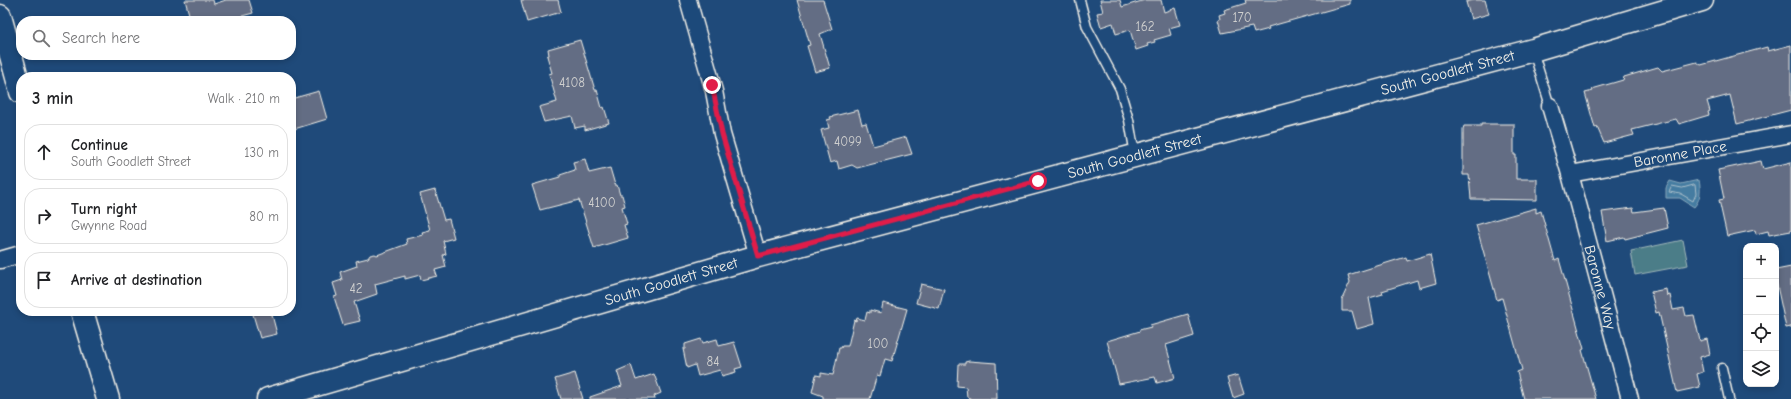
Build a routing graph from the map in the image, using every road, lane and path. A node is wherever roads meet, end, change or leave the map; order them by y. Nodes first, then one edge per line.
1 (688, 0) edge
2 (1080, 0) edge
3 (1702, 0) edge
4 (0, 16) edge
5 (1533, 50) junction
6 (16, 74) edge
7 (1550, 106) joint
8 (1791, 134) edge
9 (1135, 156) junction
10 (1570, 174) junction
11 (16, 255) edge
12 (758, 256) junction
13 (0, 260) edge
14 (83, 316) edge
15 (1722, 368) dead end
16 (108, 399) edge
17 (268, 399) edge
18 (1630, 399) edge
19 (1729, 399) edge

1 - 12 street
2 - 9 lane
3 - 5 main road, South Goodlett Street
4 - 6 main road
5 - 7 lane
5 - 9 main road, South Goodlett Street
7 - 10 street, Baronne Way
8 - 10 street, Baronne Place
9 - 12 main road, South Goodlett Street
10 - 18 street, Baronne Way
11 - 13 street
12 - 17 main road, South Goodlett Street
14 - 16 main road
15 - 19 lane

